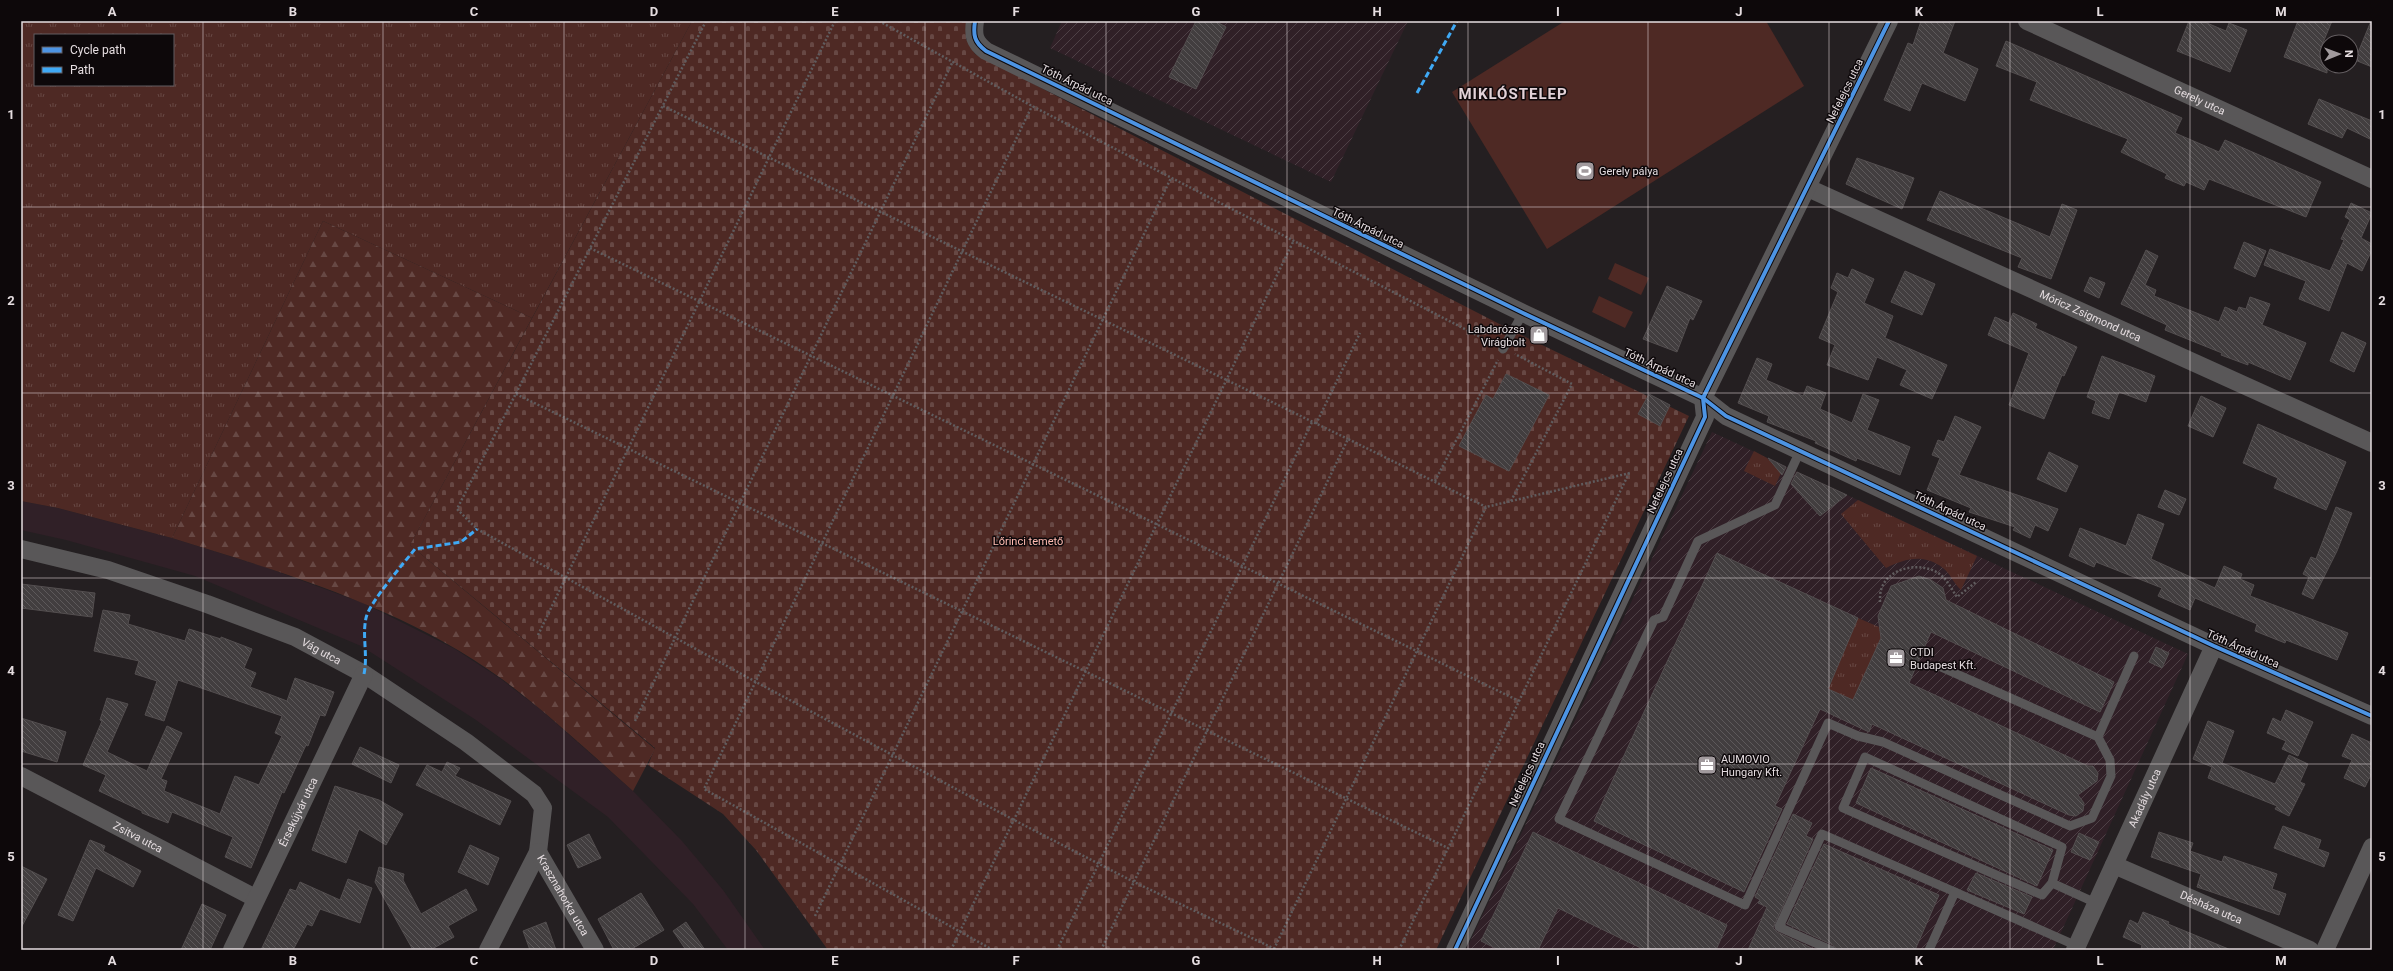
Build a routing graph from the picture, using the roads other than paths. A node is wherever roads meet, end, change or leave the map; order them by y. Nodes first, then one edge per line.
1 (975, 21) edge
2 (1890, 21) edge
3 (2027, 21) edge
4 (2372, 179) edge
5 (1808, 188) junction
6 (1523, 313) junction
7 (1503, 348) road end
8 (1703, 398) junction
9 (2372, 443) edge
10 (1800, 451) junction
11 (21, 548) edge
12 (2214, 646) junction
13 (2134, 656) dead end
14 (1941, 667) dead end
15 (364, 674) junction
16 (2372, 716) edge
17 (2098, 737) junction
18 (21, 776) edge
19 (2372, 847) edge
20 (538, 852) junction
21 (2114, 865) junction
22 (2052, 883) junction
23 (1955, 892) junction
24 (255, 898) junction
25 (2096, 903) junction
26 (2076, 948) edge
27 (232, 950) edge
28 (488, 950) edge
29 (595, 950) edge
30 (1454, 950) edge
31 (1831, 950) edge
32 (1929, 950) edge
33 (2310, 950) edge
34 (2325, 950) edge

1 - 6 street, Tóth Árpád utca
2 - 5 street, Nefelejcs utca
3 - 4 street, Gerely utca
5 - 8 street, Nefelejcs utca
5 - 9 street, Móricz Zsigmond utca
6 - 7 lane
6 - 8 street, Tóth Árpád utca
8 - 10 street, Tóth Árpád utca
8 - 30 street, Nefelejcs utca
10 - 12 street, Tóth Árpád utca
10 - 17 lane
11 - 15 street, Vág utca
12 - 16 street, Tóth Árpád utca
12 - 21 street, Akadály utca
13 - 17 lane
14 - 17 lane
15 - 20 street, Vág utca
15 - 24 street, Érsekújvár utca
18 - 24 street, Zsitva utca
19 - 34 street
20 - 28 street, Krasznahorka utca
20 - 29 street, Krasznahorka utca
21 - 25 street, Akadály utca
21 - 33 street, Désháza utca
22 - 22 lane
22 - 25 lane
23 - 26 lane
23 - 31 lane
23 - 32 lane
24 - 27 street, Érsekújvár utca
25 - 26 street, Akadály utca

